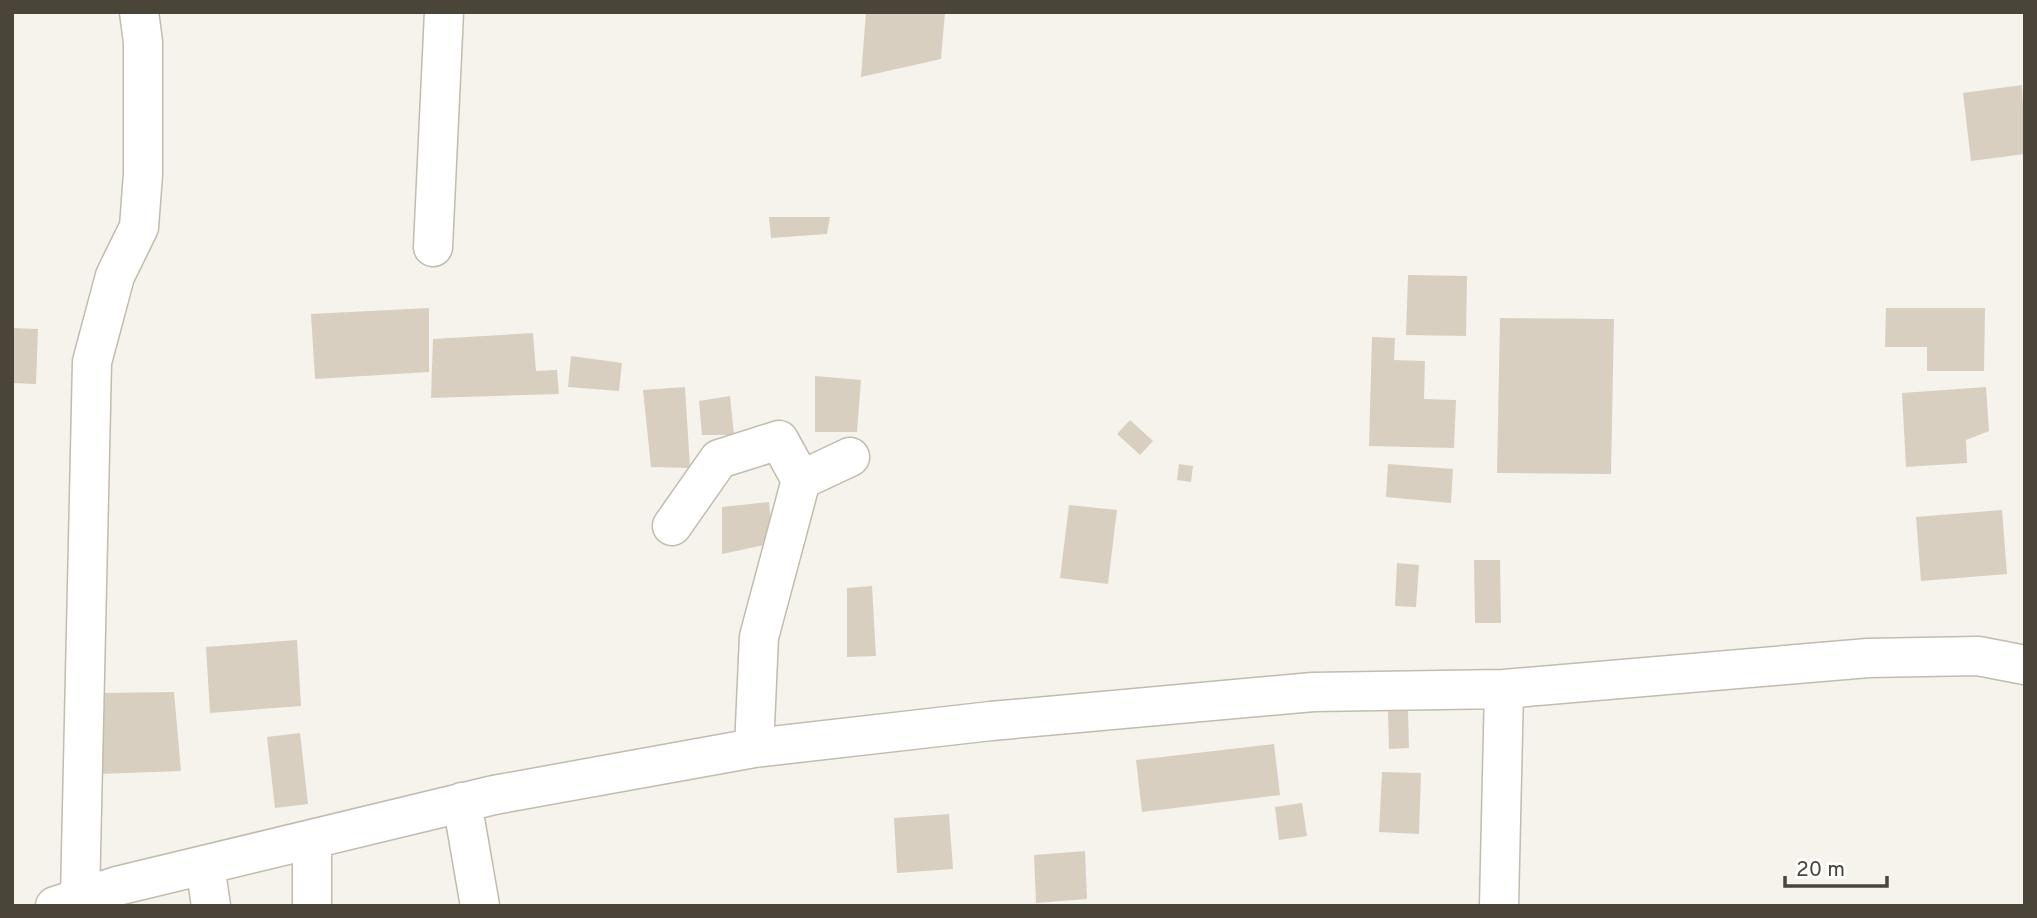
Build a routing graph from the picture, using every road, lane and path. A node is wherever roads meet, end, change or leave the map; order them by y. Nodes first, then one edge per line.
1 (139, 12) edge
2 (444, 12) edge
3 (433, 247) dead end
4 (850, 457) dead end
5 (802, 480) junction
6 (672, 526) dead end
7 (2025, 665) edge
8 (1504, 689) junction
9 (754, 748) junction
10 (462, 802) junction
11 (312, 839) junction
12 (205, 865) junction
13 (67, 902) edge
14 (211, 906) edge
15 (312, 906) edge
16 (480, 906) edge
17 (1499, 906) edge

1 - 13 street
2 - 3 street
4 - 5 street
5 - 6 street
5 - 9 street
7 - 8 street
8 - 9 street
8 - 17 street
9 - 10 street
10 - 11 street
10 - 16 street
11 - 12 street
11 - 15 street
12 - 13 street
12 - 14 street

